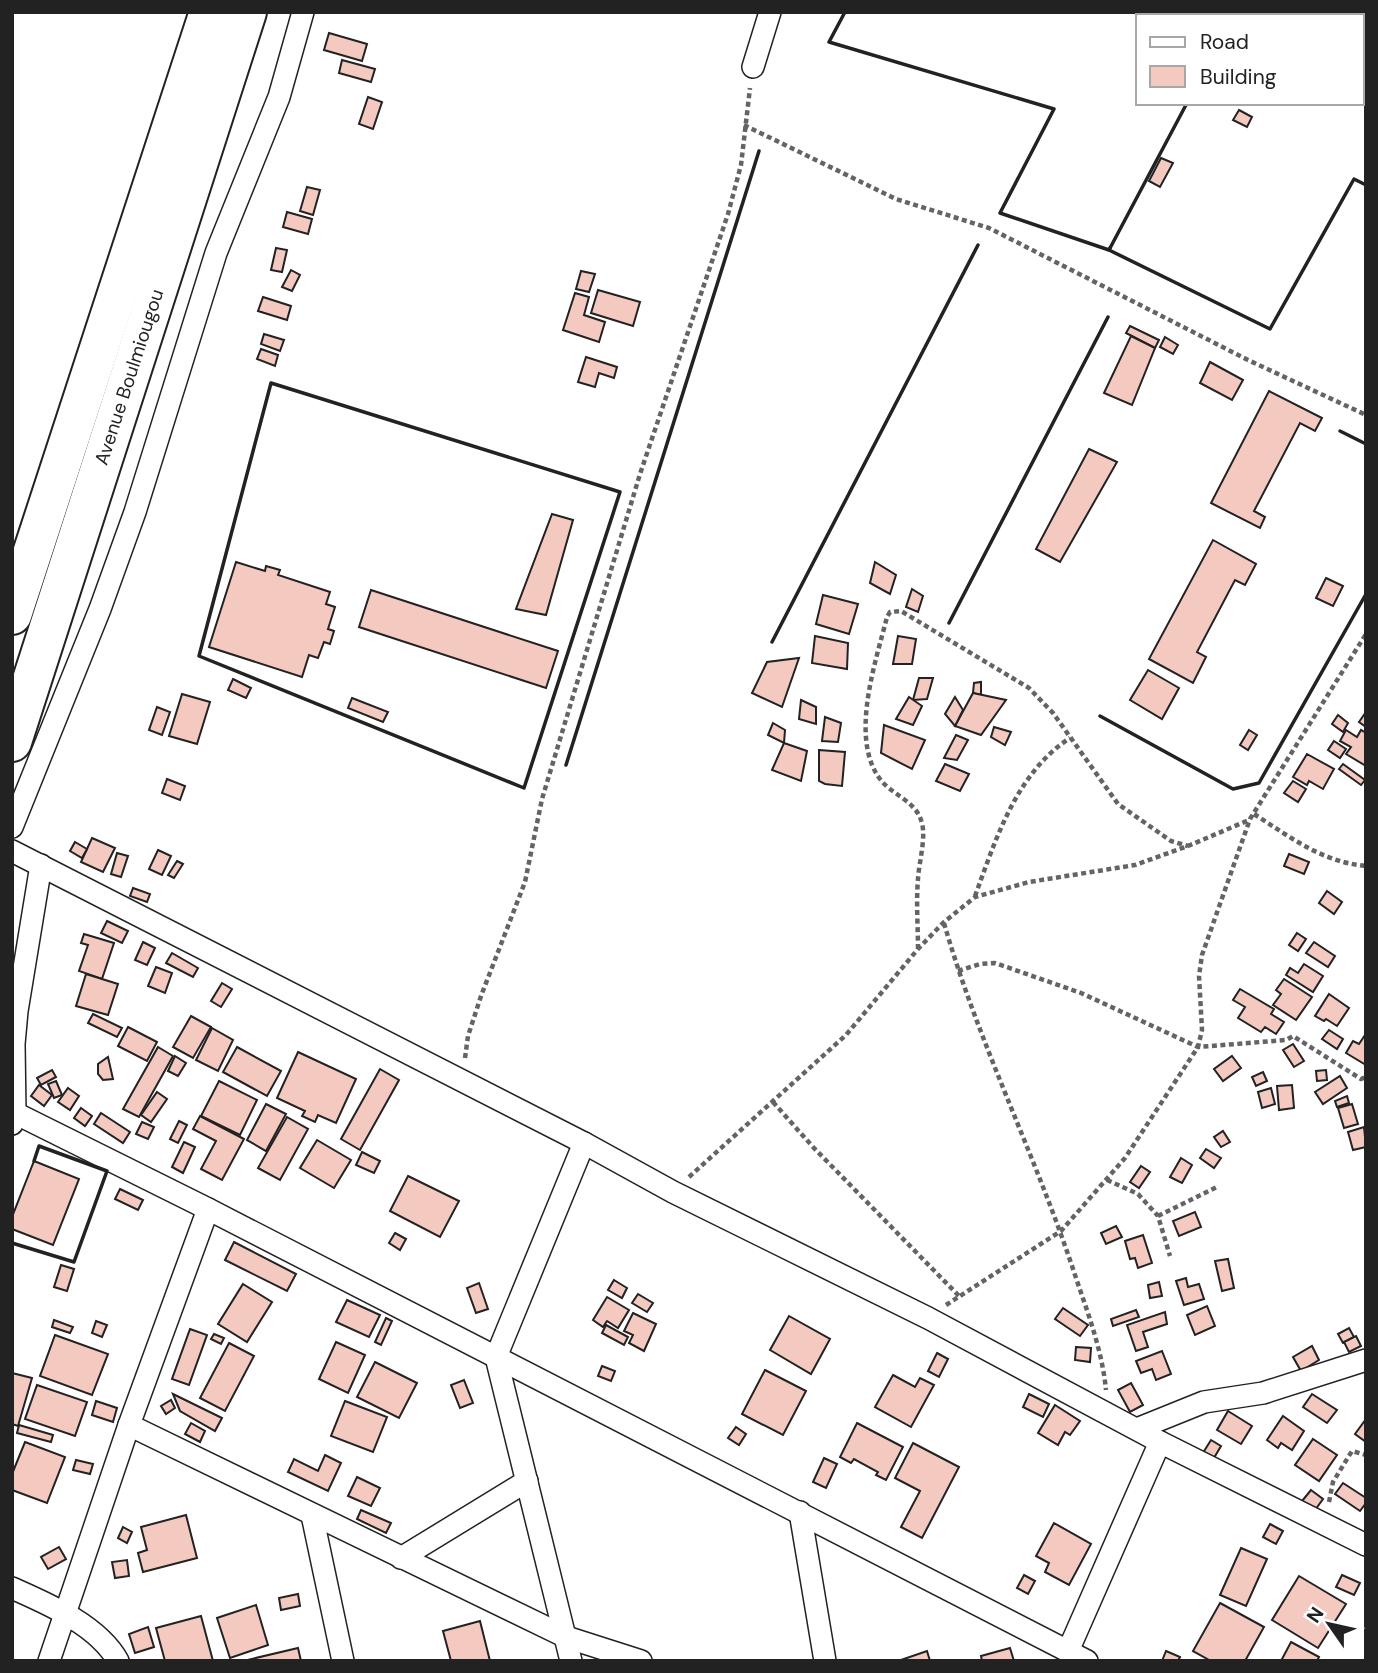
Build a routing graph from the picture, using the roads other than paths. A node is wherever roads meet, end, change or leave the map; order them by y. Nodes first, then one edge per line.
1 (209, 12) edge
2 (247, 12) edge
3 (303, 12) edge
4 (770, 12) edge
5 (753, 67) road end
6 (12, 615) edge
7 (12, 743) edge
8 (12, 827) edge
9 (12, 851) edge
10 (41, 865) junction
11 (14, 1119) edge
12 (584, 1143) junction
13 (208, 1209) junction
14 (496, 1357) junction
15 (1366, 1360) edge
16 (129, 1425) junction
17 (1137, 1429) junction
18 (1160, 1442) junction
19 (527, 1481) junction
20 (800, 1512) junction
21 (312, 1516) junction
22 (1366, 1545) edge
23 (401, 1558) junction
24 (12, 1588) edge
25 (64, 1611) junction
26 (566, 1637) junction
27 (1067, 1654) edge
28 (49, 1661) edge
29 (118, 1661) edge
30 (343, 1661) edge
31 (571, 1661) edge
32 (641, 1661) edge
33 (825, 1661) edge

1 - 6 highway, Avenue Boulmiougou
2 - 7 highway, Avenue Boulmiougou
3 - 8 street
4 - 5 street
9 - 10 street
10 - 11 street
10 - 12 street
11 - 13 street
12 - 14 street
12 - 17 street
13 - 14 street
13 - 16 street
14 - 19 street
14 - 20 street
15 - 17 street
16 - 21 street
16 - 25 street
17 - 18 street
18 - 22 street
18 - 27 street
19 - 23 street
19 - 26 street
20 - 27 street
20 - 33 street
21 - 23 street
21 - 30 street
23 - 26 street
24 - 25 street
25 - 28 street
25 - 29 street
26 - 31 street
26 - 32 street

